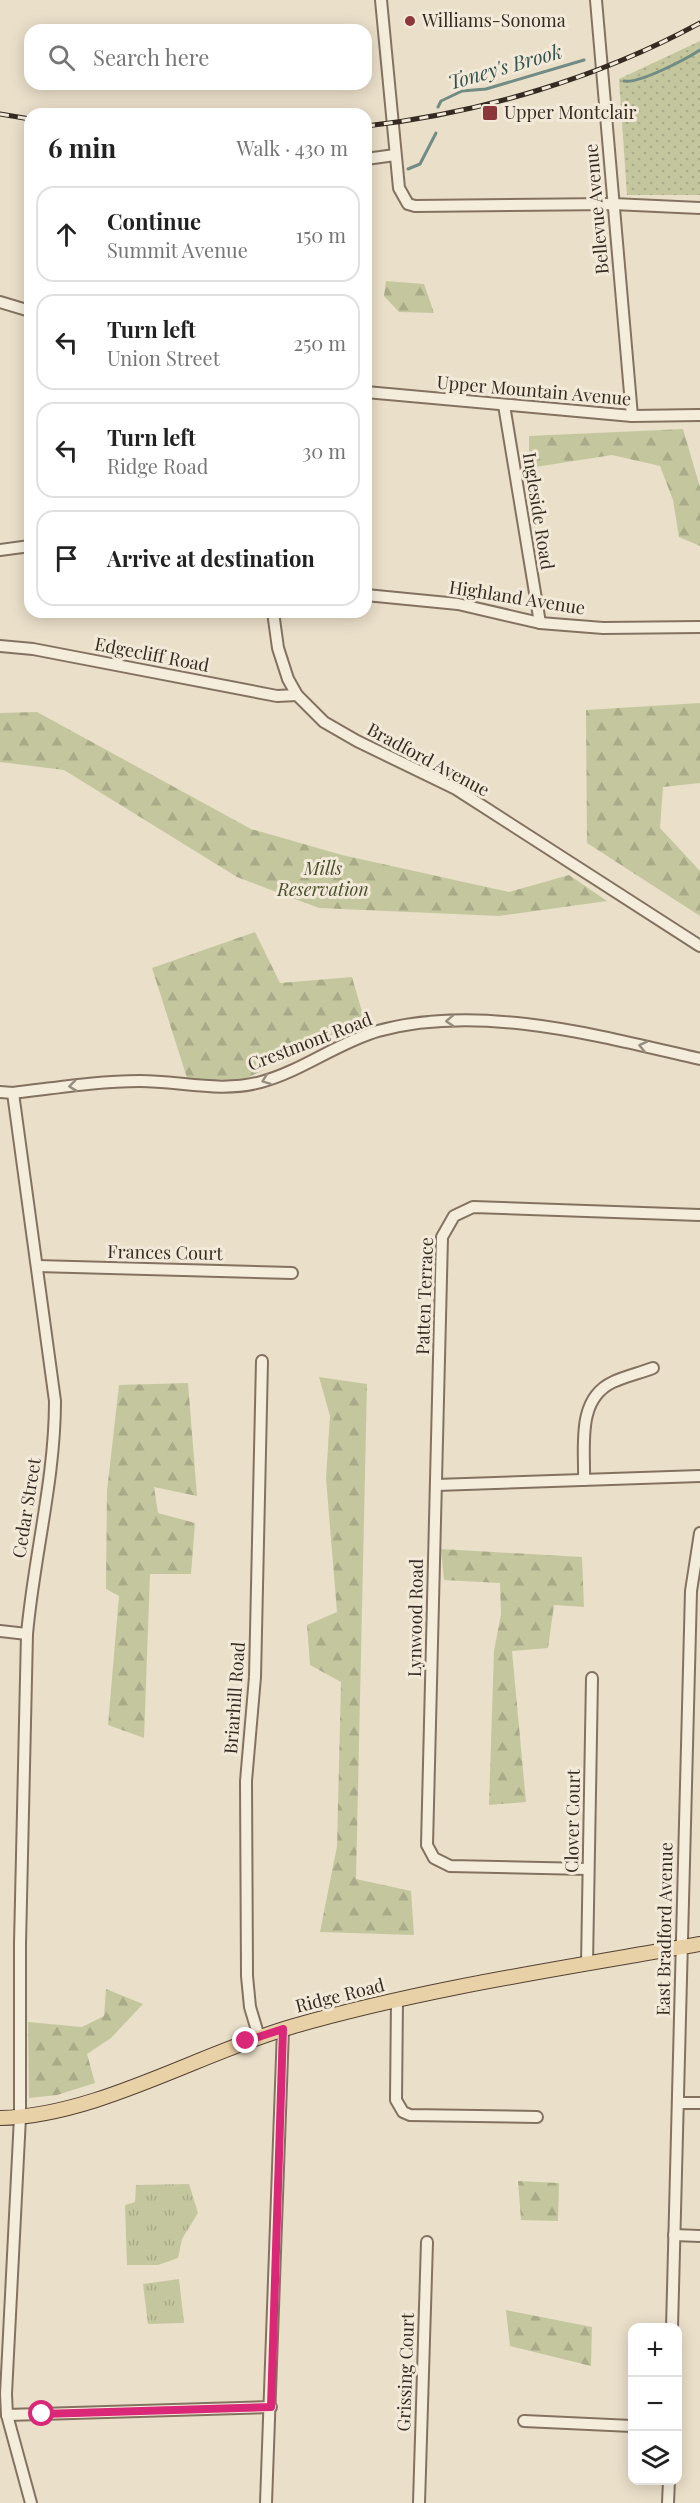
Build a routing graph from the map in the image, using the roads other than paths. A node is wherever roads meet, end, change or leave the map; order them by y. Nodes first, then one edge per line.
1 (381, 0) edge
2 (596, 0) edge
3 (395, 155) junction
4 (372, 158) edge
5 (613, 204) junction
6 (700, 208) edge
7 (0, 302) edge
8 (24, 309) edge
9 (372, 393) edge
10 (504, 405) junction
11 (700, 415) edge
12 (632, 416) junction
13 (24, 547) edge
14 (0, 550) edge
15 (372, 597) edge
16 (274, 618) edge
17 (540, 623) junction
18 (700, 627) edge
19 (0, 646) edge
20 (297, 695) junction
21 (700, 946) edge
22 (700, 1059) edge
23 (0, 1092) edge
24 (13, 1094) junction
25 (700, 1215) edge
26 (37, 1266) junction
27 (292, 1273) dead end
28 (262, 1361) dead end
29 (653, 1368) dead end
30 (700, 1476) edge
31 (584, 1480) junction
32 (436, 1485) junction
33 (700, 1533) edge
34 (0, 1631) edge
35 (27, 1634) junction
36 (688, 1662) junction
37 (700, 1663) edge
38 (592, 1678) dead end
39 (588, 1869) junction
40 (700, 1944) edge
41 (681, 1947) junction
42 (587, 1964) junction
43 (397, 2000) junction
44 (283, 2029) junction
45 (260, 2037) junction
46 (678, 2103) junction
47 (700, 2103) edge
48 (20, 2117) junction
49 (537, 2117) dead end
50 (0, 2118) edge
51 (674, 2235) junction
52 (700, 2236) edge
53 (427, 2242) dead end
54 (672, 2323) edge
55 (271, 2407) junction
56 (7, 2415) junction
57 (524, 2421) dead end
58 (628, 2426) edge
59 (669, 2485) edge
60 (31, 2503) edge
61 (266, 2503) edge
62 (419, 2503) edge
63 (668, 2503) edge

1 - 3 street
2 - 5 street, Bellevue Avenue
3 - 4 street
3 - 5 street
5 - 6 street
5 - 12 street, Bellevue Avenue
7 - 8 street
9 - 10 street, Upper Mountain Avenue
10 - 12 street, Upper Mountain Avenue
10 - 17 street, Ingleside Road
11 - 12 street, Upper Mountain Avenue
13 - 14 street
15 - 17 street, Highland Avenue
16 - 20 street, Bradford Avenue
17 - 18 street, Highland Avenue
19 - 20 street, Edgecliff Road
20 - 21 street, Bradford Avenue
22 -> 24 street, Crestmont Road
23 - 24 street, Crestmont Road
24 - 26 street, Cedar Street
25 - 32 street, Patten Terrace
26 - 27 street, Frances Court
26 - 35 street, Cedar Street
28 - 45 street, Briarhill Road
29 - 31 street
30 - 31 street
31 - 32 street
32 - 39 street, Lynwood Road
33 - 36 street, East Bradford Avenue
34 - 35 street
35 - 48 street, Cedar Street
36 - 37 street
36 - 41 street, East Bradford Avenue
38 - 39 street, Clover Court
39 - 42 street, Clover Court
40 - 41 main road, Ridge Road
41 - 42 main road, Ridge Road
41 - 46 street, East Bradford Avenue
42 - 43 main road, Ridge Road
43 - 44 main road, Ridge Road
43 - 49 street
44 - 45 main road, Ridge Road
44 - 55 street
45 - 48 main road, Ridge Road
46 - 47 street
46 - 51 street, East Bradford Avenue
48 - 50 main road, Ridge Road
48 - 56 street, Cedar Street
51 - 52 street
51 - 54 street, East Bradford Avenue
53 - 62 street, Grissing Court
55 - 56 street
55 - 61 street
56 - 60 street, Cedar Street
57 - 58 street
59 - 63 street

